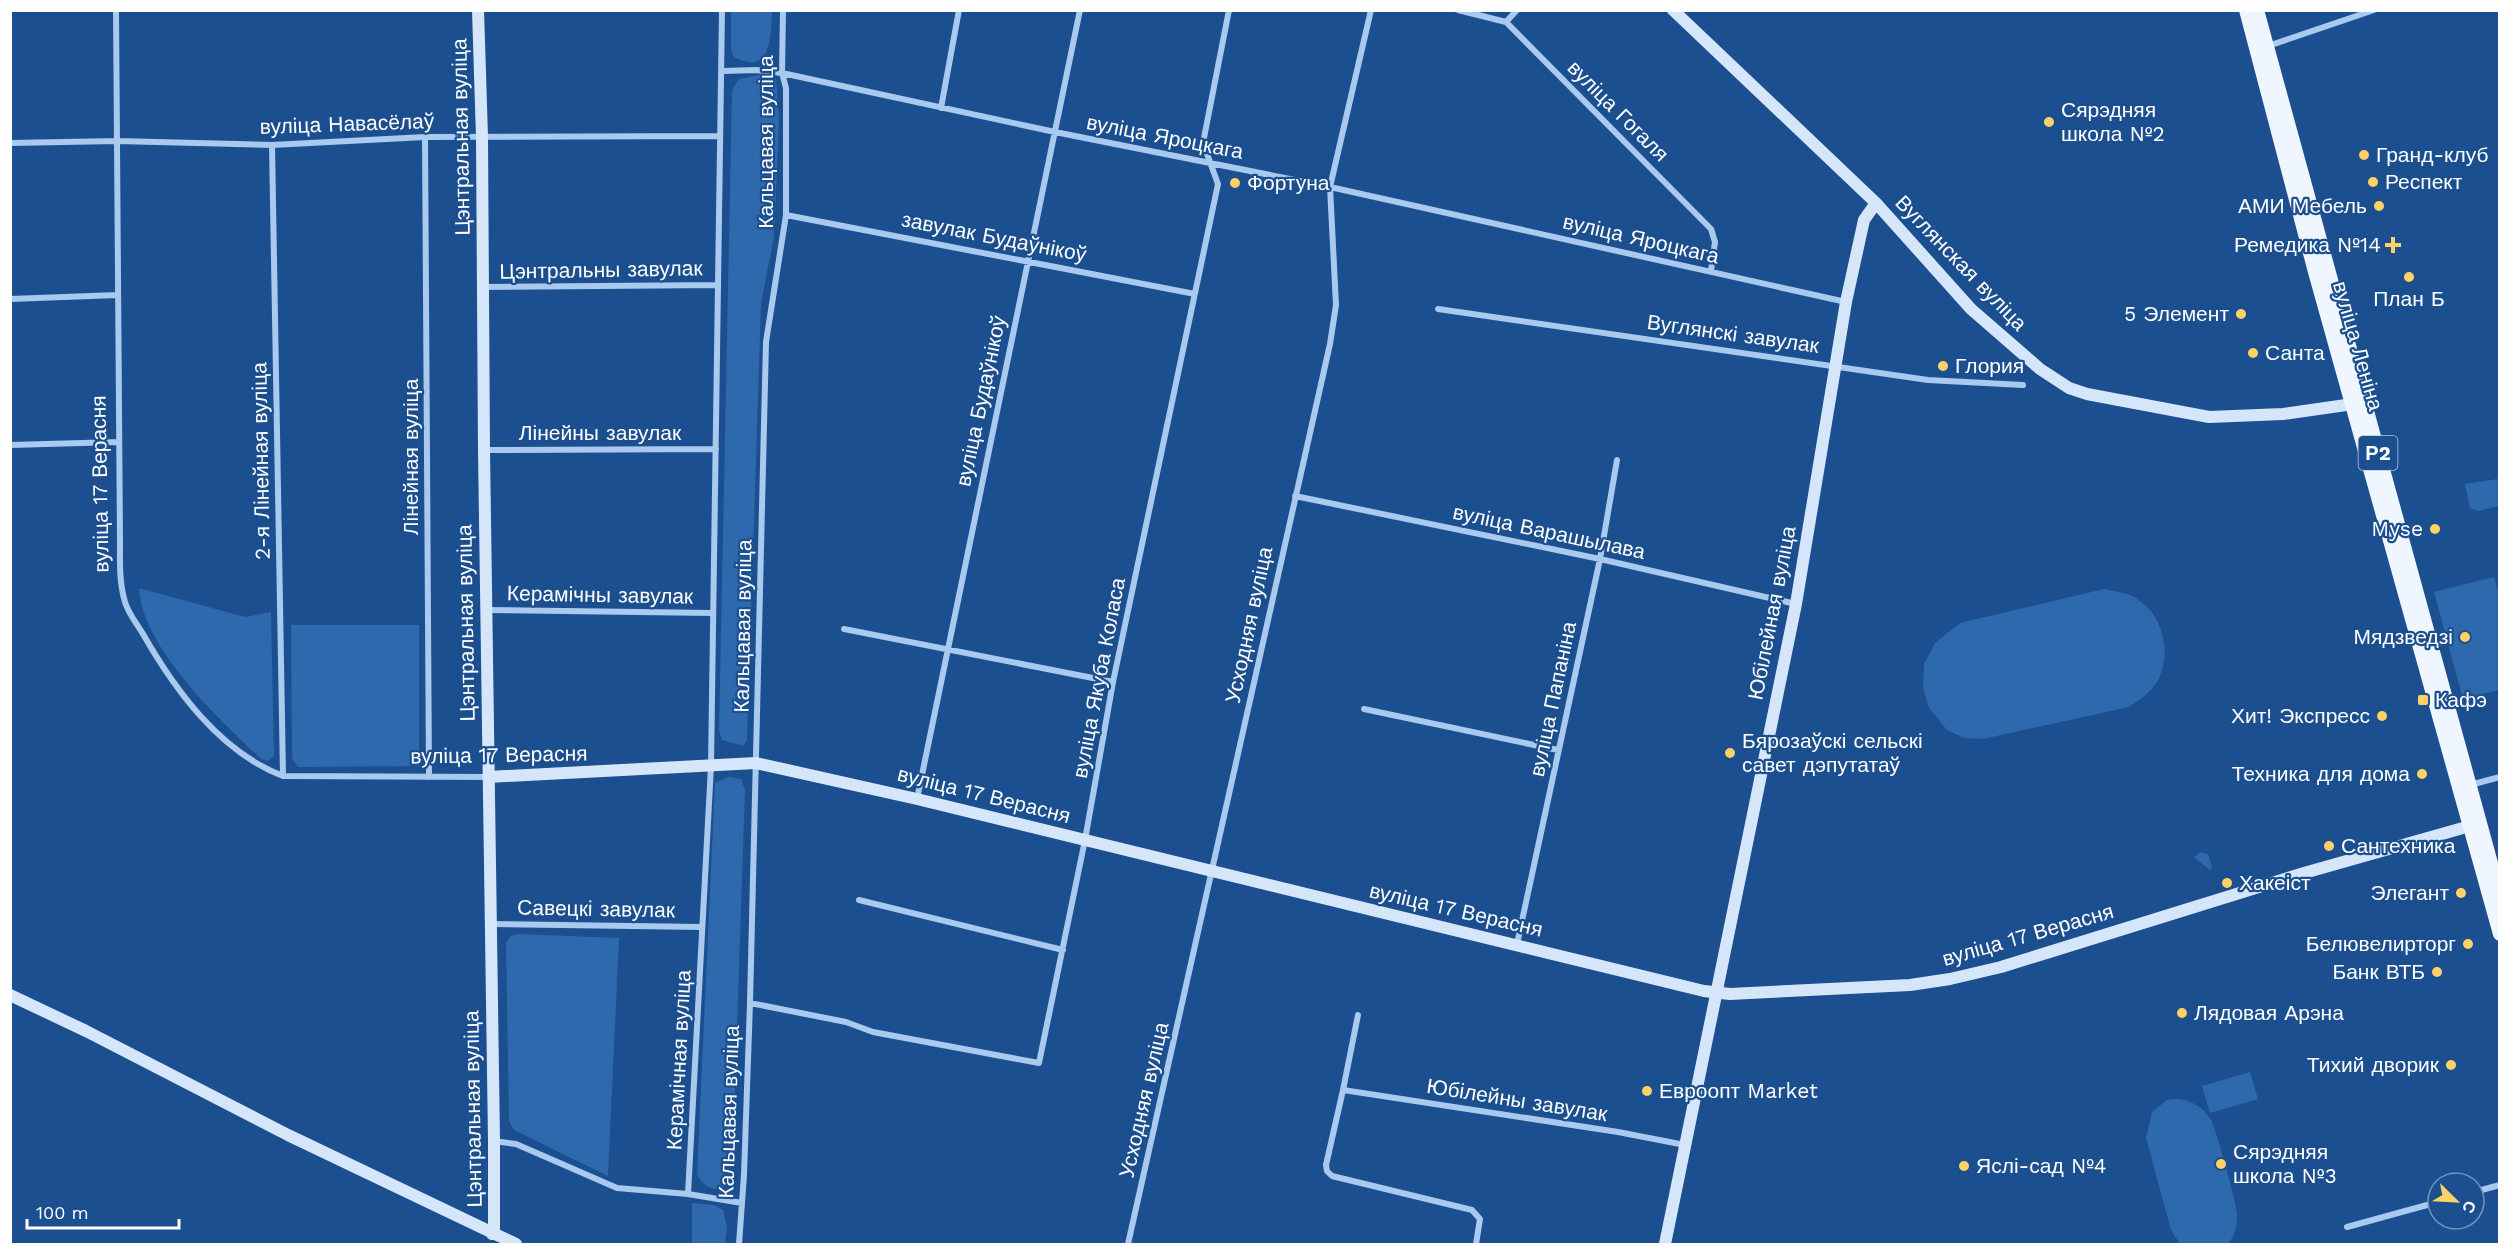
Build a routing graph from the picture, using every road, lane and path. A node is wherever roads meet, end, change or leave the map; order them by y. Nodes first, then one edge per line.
1 (116, 10) edge
2 (478, 10) edge
3 (722, 10) edge
4 (783, 10) edge
5 (959, 10) edge
6 (1080, 10) edge
7 (1229, 10) edge
8 (1371, 10) edge
9 (1458, 10) edge
10 (1516, 10) edge
11 (1673, 10) edge
12 (2246, 10) edge
13 (2258, 10) edge
14 (2374, 10) edge
15 (1506, 22) junction
16 (2262, 47) junction
17 (723, 70) junction
18 (782, 73) junction
19 (941, 108) junction
20 (1055, 132) junction
21 (720, 136) junction
22 (425, 137) junction
23 (482, 137) junction
24 (117, 141) junction
25 (10, 144) edge
26 (272, 145) junction
27 (1210, 162) junction
28 (1330, 187) junction
29 (1876, 203) junction
30 (786, 215) junction
31 (1027, 260) junction
32 (1711, 271) junction
33 (718, 285) junction
34 (483, 287) junction
35 (1195, 294) junction
36 (118, 295) junction
37 (10, 298) edge
38 (1845, 302) junction
39 (1438, 309) dead end
40 (1835, 366) junction
41 (2023, 385) dead end
42 (2359, 403) junction
43 (119, 442) junction
44 (10, 445) edge
45 (716, 449) junction
46 (484, 450) junction
47 (1617, 460) dead end
48 (1295, 496) junction
49 (1600, 559) junction
50 (1796, 604) junction
51 (486, 610) junction
52 (713, 614) junction
53 (844, 629) dead end
54 (947, 649) junction
55 (1113, 682) junction
56 (1364, 709) dead end
57 (1558, 750) junction
58 (756, 763) junction
59 (711, 766) junction
60 (283, 776) junction
61 (429, 777) junction
62 (488, 777) junction
63 (2499, 777) edge
64 (2465, 787) junction
65 (917, 799) junction
66 (2475, 824) junction
67 (1085, 840) junction
68 (1212, 872) junction
69 (2499, 896) edge
70 (859, 900) dead end
71 (490, 924) junction
72 (702, 927) junction
73 (2499, 929) edge
74 (1516, 944) junction
75 (1062, 950) junction
76 (1717, 993) junction
77 (10, 995) edge
78 (750, 1003) junction
79 (1358, 1015) dead end
80 (1343, 1090) junction
81 (494, 1141) junction
82 (1685, 1144) junction
83 (688, 1194) junction
84 (742, 1203) junction
85 (2426, 1205) edge
86 (2347, 1227) dead end
87 (492, 1234) junction
88 (516, 1245) edge
89 (739, 1245) edge
90 (1128, 1245) edge
91 (1476, 1245) edge
92 (1665, 1245) edge

1 - 24 street, вуліца 17 Верасня
2 - 23 street, Цэнтральная вуліца
3 - 17 street, Керамічная вуліца
4 - 18 street, Кальцавая вуліца
5 - 19 street
6 - 20 street, вуліца Будаўнікоў
7 - 27 street, вуліца Якуба Коласа
8 - 28 street, Усходняя вуліца
9 - 15 street
10 - 15 street
11 - 29 street, Вуглянская вуліца
12 - 16 main road, вуліца Леніна / Р2
13 - 16 main road, вуліца Леніна / Р2
14 - 16 street
15 - 32 street, вуліца Гогаля
16 - 42 main road, вуліца Леніна / Р2
17 - 18 street, вуліца Яроцкага
17 - 21 street, Керамічная вуліца
18 - 19 street, вуліца Яроцкага
18 - 30 street, Кальцавая вуліца
19 - 20 street, вуліца Яроцкага
20 - 27 street, вуліца Яроцкага
20 - 31 street, вуліца Будаўнікоў
21 - 23 street, вуліца Навасёлаў
21 - 33 street, Керамічная вуліца
22 - 23 street, вуліца Навасёлаў
22 - 26 street, вуліца Навасёлаў
22 - 61 street, Лінейная вуліца
23 - 34 street, Цэнтральная вуліца
24 - 25 street, вуліца Навасёлаў
24 - 26 street, вуліца Навасёлаў
24 - 36 street, вуліца 17 Верасня
26 - 60 street, 2-я Лінейная вуліца
27 - 28 street, вуліца Яроцкага
27 - 35 street, вуліца Якуба Коласа
28 - 32 street, вуліца Яроцкага
28 - 48 street, Усходняя вуліца
29 - 38 street, Юбілейная вуліца
29 - 42 street, Вуглянская вуліца
30 - 31 street, завулак Будаўнікоў
30 - 58 street, Кальцавая вуліца
31 - 35 street, завулак Будаўнікоў
31 - 54 street, вуліца Будаўнікоў
32 - 38 street, вуліца Яроцкага
33 - 34 street, Цэнтральны завулак
33 - 45 street, Керамічная вуліца
34 - 46 street, Цэнтральная вуліца
35 - 55 street, вуліца Якуба Коласа
36 - 37 street
36 - 43 street, вуліца 17 Верасня
38 - 40 street, Юбілейная вуліца
39 - 40 street, Вуглянскі завулак
40 - 41 street, Вуглянскі завулак
40 - 50 street, Юбілейная вуліца
42 - 64 main road, вуліца Леніна / Р2
43 - 44 street
43 - 60 street, вуліца 17 Верасня
45 - 46 street, Лінейны завулак
45 - 52 street, Керамічная вуліца
46 - 51 street, Цэнтральная вуліца
47 - 49 street, вуліца Папаніна
48 - 49 street, вуліца Варашылава
48 - 68 street, Усходняя вуліца
49 - 50 street, вуліца Варашылава
49 - 57 street, вуліца Папаніна
50 - 76 street, Юбілейная вуліца
51 - 52 street, Керамічны завулак
51 - 62 street, Цэнтральная вуліца
52 - 59 street, Керамічная вуліца
53 - 54 street
54 - 55 street
54 - 65 street, вуліца Будаўнікоў
55 - 67 street, вуліца Якуба Коласа
56 - 57 street
57 - 74 street, вуліца Папаніна
58 - 59 street, вуліца 17 Верасня
58 - 65 street, вуліца 17 Верасня
58 - 78 street, Кальцавая вуліца
59 - 62 street, вуліца 17 Верасня
59 - 72 street, Керамічная вуліца
60 - 61 street, вуліца 17 Верасня
61 - 62 street, вуліца 17 Верасня
62 - 71 street, Цэнтральная вуліца
63 - 64 street
64 - 66 main road, вуліца Леніна / Р2
65 - 67 street, вуліца 17 Верасня
66 - 69 main road, вуліца Леніна / Р2
66 - 73 main road, вуліца Леніна / Р2
66 - 76 street, вуліца 17 Верасня
67 - 68 street, вуліца 17 Верасня
67 - 75 street, вуліца Якуба Коласа
68 - 74 street, вуліца 17 Верасня
68 - 90 street, Усходняя вуліца
70 - 75 street
71 - 72 street, Савецкі завулак
71 - 81 street, Цэнтральная вуліца
72 - 83 street, Керамічная вуліца
74 - 76 street, вуліца 17 Верасня
75 - 78 street, вуліца Якуба Коласа
76 - 82 street, Юбілейная вуліца
77 - 87 street
78 - 84 street, Кальцавая вуліца
79 - 80 street
80 - 82 street, Юбілейны завулак
80 - 91 street
81 - 83 street
81 - 87 street, Цэнтральная вуліца
82 - 92 street, Юбілейная вуліца
83 - 84 street
84 - 89 street, Кальцавая вуліца
85 - 86 street
87 - 88 street

